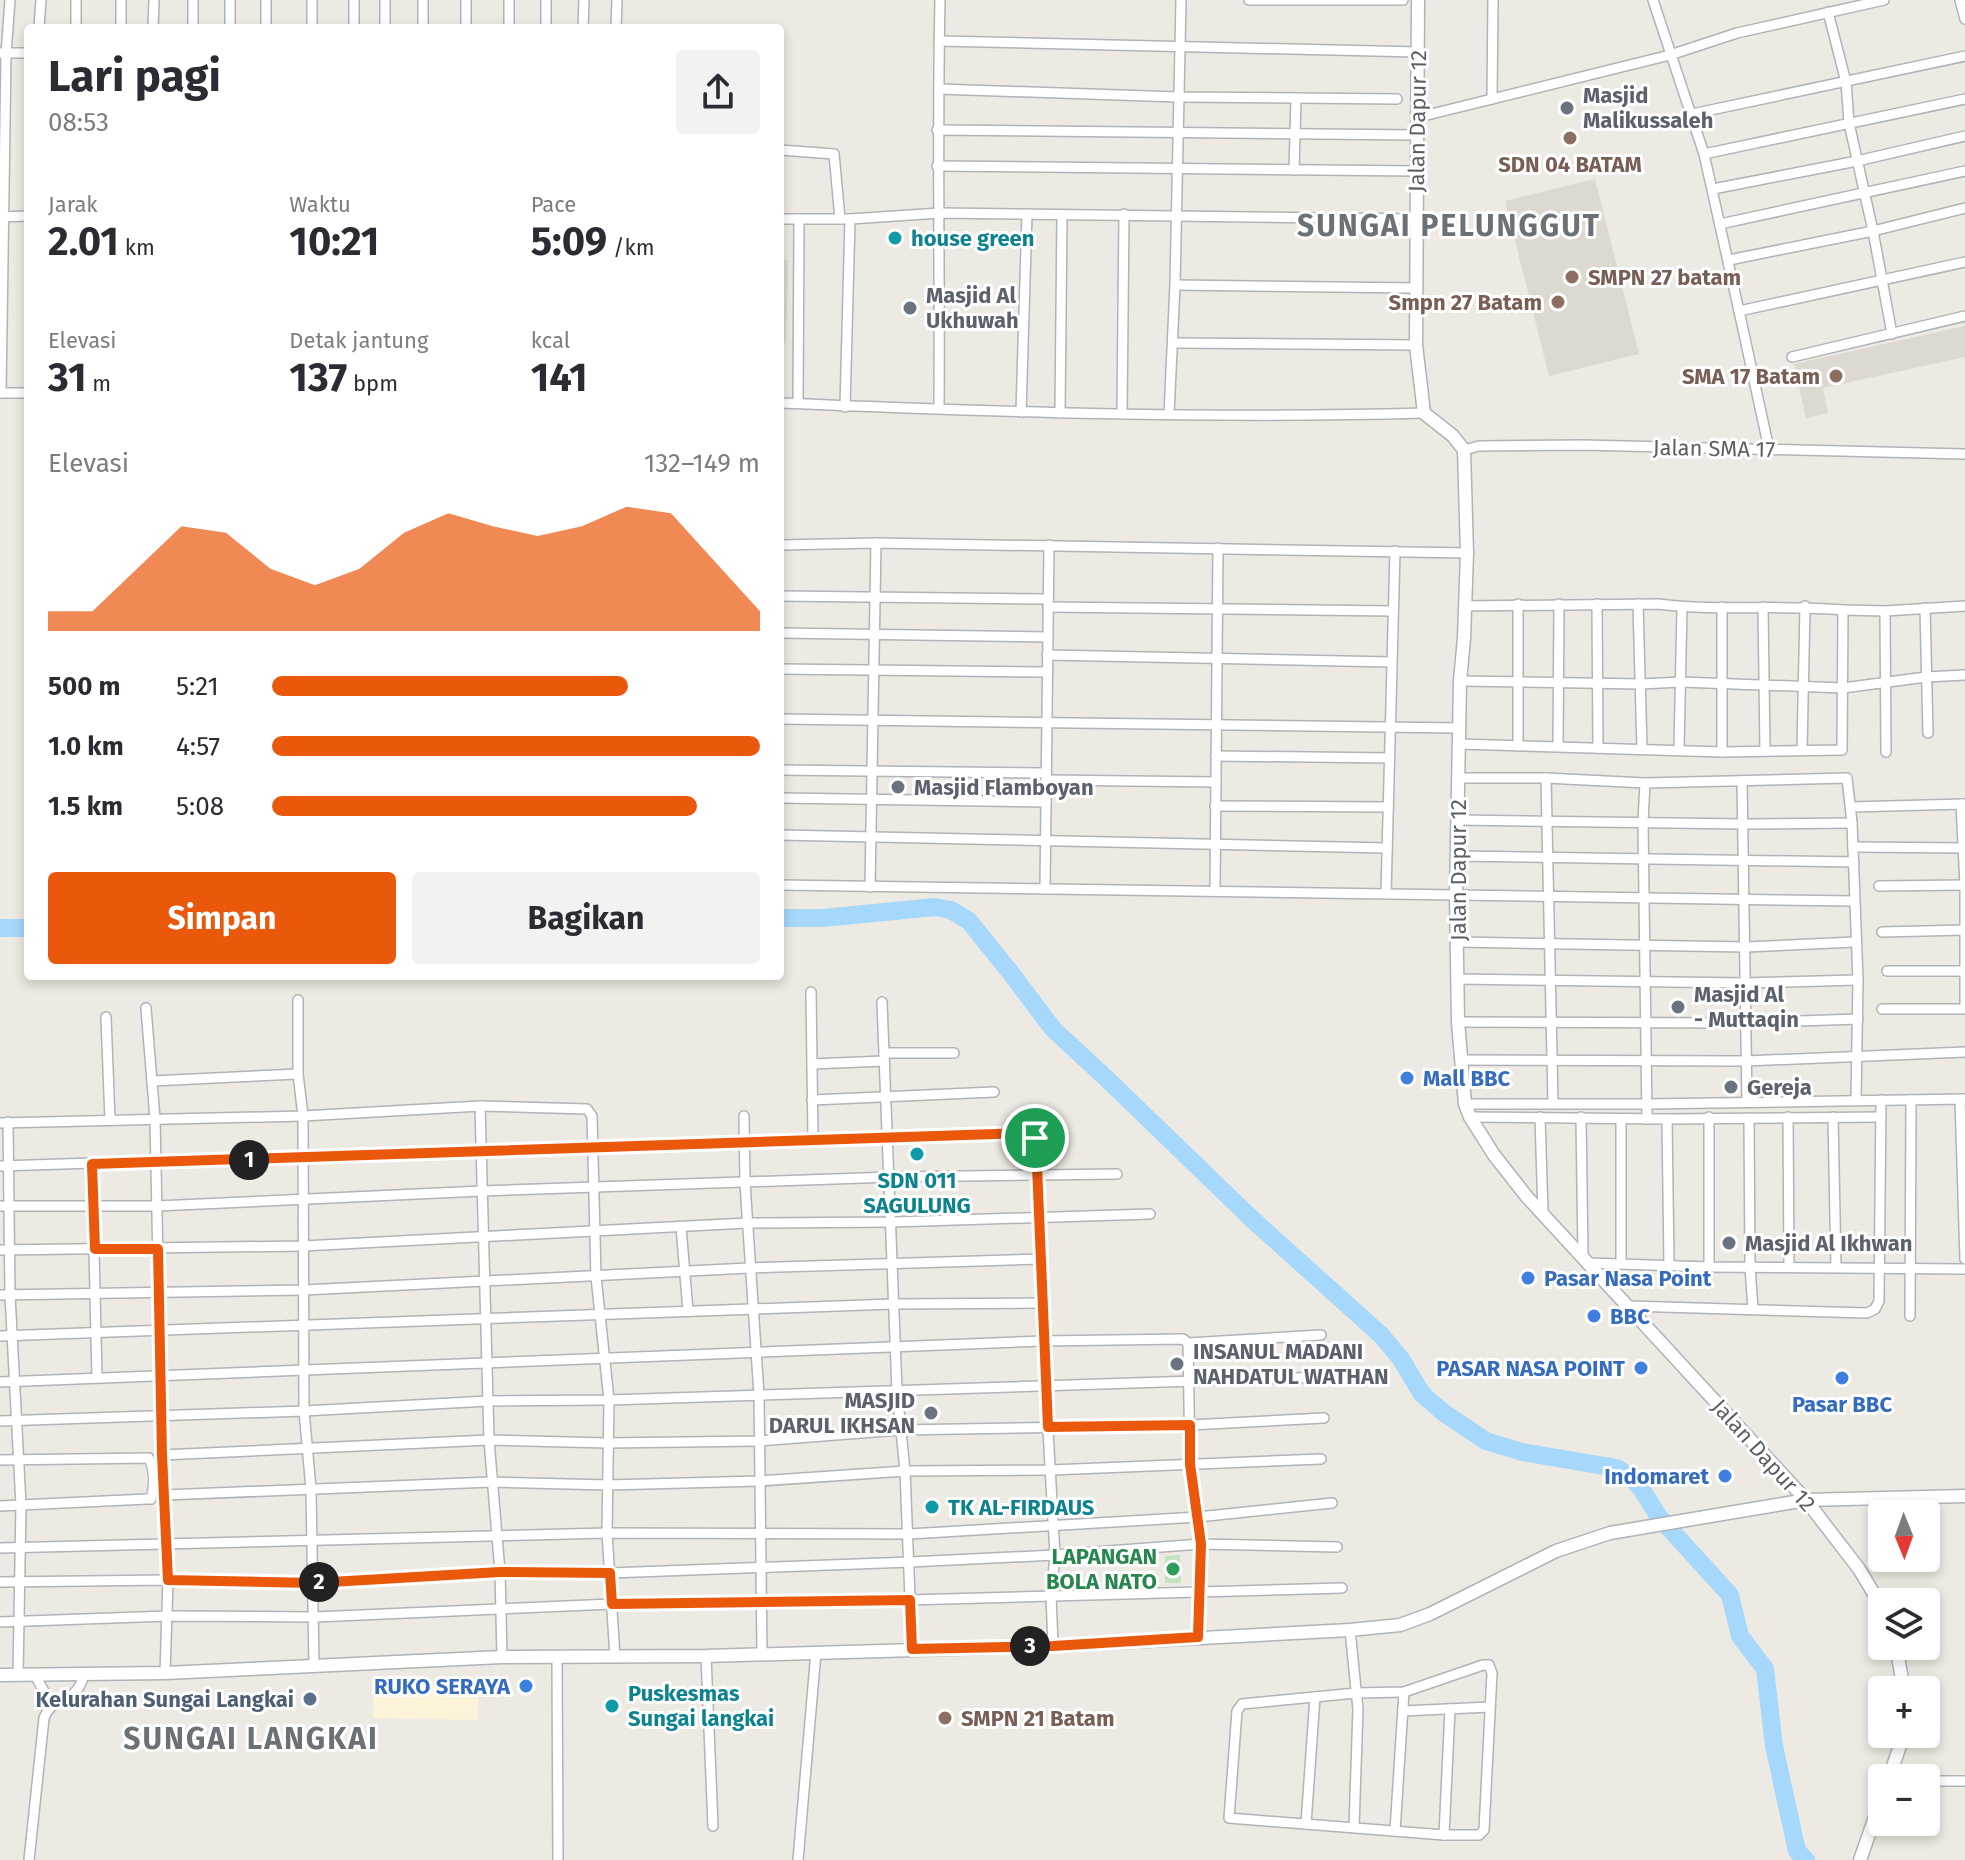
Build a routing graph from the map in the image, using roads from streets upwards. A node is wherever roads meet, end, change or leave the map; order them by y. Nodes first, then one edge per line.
1 (10, 0) edge
2 (41, 0) edge
3 (76, 0) edge
4 (121, 0) edge
5 (154, 0) edge
6 (193, 0) edge
7 (230, 0) edge
8 (266, 0) edge
9 (312, 0) edge
10 (354, 0) edge
11 (385, 0) edge
12 (423, 0) edge
13 (466, 0) edge
14 (509, 0) edge
15 (546, 0) edge
16 (584, 0) edge
17 (617, 0) edge
18 (940, 0) edge
19 (1181, 0) edge
20 (1249, 0) edge
21 (1403, 0) edge
22 (1418, 0) edge
23 (1493, 0) edge
24 (1668, 0) edge
25 (1884, 0) edge
26 (1960, 0) edge
27 (1654, 2) edge
28 (1828, 12) junction
29 (1965, 19) edge
30 (39, 24) edge
31 (76, 24) edge
32 (121, 24) edge
33 (153, 24) edge
34 (193, 24) edge
35 (230, 24) edge
36 (266, 24) edge
37 (312, 24) edge
38 (354, 24) edge
39 (385, 24) edge
40 (423, 24) edge
41 (466, 24) edge
42 (509, 24) edge
43 (546, 24) edge
44 (583, 24) edge
45 (616, 24) edge
46 (939, 41) junction
47 (1179, 48) junction
48 (1418, 52) junction
49 (24, 53) edge
50 (3, 54) edge
51 (1670, 55) junction
52 (1965, 56) edge
53 (1846, 82) junction
54 (939, 89) junction
55 (1178, 97) junction
56 (1296, 98) junction
57 (1397, 99) dead end
58 (1492, 99) junction
59 (1965, 99) edge
60 (1692, 114) junction
61 (1419, 117) junction
62 (1849, 123) junction
63 (937, 130) junction
64 (1178, 130) junction
65 (1294, 133) junction
66 (1417, 135) junction
67 (1965, 136) edge
68 (784, 150) edge
69 (1704, 154) junction
70 (1857, 161) junction
71 (937, 166) junction
72 (1177, 169) junction
73 (1294, 170) junction
74 (1416, 171) junction
75 (1965, 171) edge
76 (1713, 189) junction
77 (1865, 192) junction
78 (1965, 208) edge
79 (940, 213) junction
80 (1027, 214) junction
81 (1124, 214) junction
82 (1176, 214) junction
83 (1062, 215) junction
84 (24, 216) edge
85 (2, 217) edge
86 (784, 219) edge
87 (799, 219) junction
88 (845, 219) junction
89 (1416, 219) junction
90 (1720, 224) junction
91 (1873, 231) junction
92 (2, 260) edge
93 (1729, 260) junction
94 (1965, 262) edge
95 (1883, 280) junction
96 (1175, 285) junction
97 (1417, 288) junction
98 (1739, 311) junction
99 (1965, 316) edge
100 (1892, 334) junction
101 (1173, 343) junction
102 (1416, 345) junction
103 (1792, 357) dead end
104 (1, 393) edge
105 (24, 393) edge
106 (784, 403) edge
107 (798, 403) junction
108 (845, 407) junction
109 (939, 407) junction
110 (1021, 412) junction
111 (1060, 413) junction
112 (1122, 413) junction
113 (1424, 413) junction
114 (1169, 414) junction
115 (1769, 449) junction
116 (1464, 450) junction
117 (1965, 454) edge
118 (876, 543) junction
119 (784, 545) edge
120 (1049, 545) junction
121 (1218, 548) junction
122 (1395, 551) junction
123 (1467, 553) junction
124 (784, 596) edge
125 (874, 598) junction
126 (1048, 603) junction
127 (1518, 604) junction
128 (1559, 604) junction
129 (1597, 604) junction
130 (1638, 604) junction
131 (1465, 606) junction
132 (1805, 606) junction
133 (1965, 606) edge
134 (1682, 607) junction
135 (1722, 607) junction
136 (1763, 607) junction
137 (1925, 608) junction
138 (1217, 609) junction
139 (1843, 610) junction
140 (1393, 611) junction
141 (1885, 611) junction
142 (784, 633) edge
143 (874, 635) junction
144 (1048, 637) junction
145 (1047, 655) junction
146 (1216, 658) junction
147 (1391, 662) junction
148 (784, 669) edge
149 (874, 671) junction
150 (1048, 672) junction
151 (1965, 675) edge
152 (1926, 677) junction
153 (1460, 681) junction
154 (1518, 682) junction
155 (1681, 682) junction
156 (1558, 683) junction
157 (1598, 683) junction
158 (1885, 683) junction
159 (1641, 684) junction
160 (1724, 685) junction
161 (1765, 685) junction
162 (1803, 686) junction
163 (1843, 688) junction
164 (784, 719) edge
165 (872, 720) junction
166 (1047, 722) junction
167 (1216, 725) junction
168 (1390, 727) junction
169 (1459, 728) junction
170 (1928, 733) dead end
171 (1459, 744) junction
172 (1518, 746) junction
173 (1558, 746) junction
174 (1598, 748) junction
175 (1642, 749) junction
176 (1679, 749) junction
177 (1765, 750) junction
178 (1802, 750) junction
179 (1722, 752) junction
180 (1886, 752) dead end
181 (1216, 756) junction
182 (1389, 758) junction
183 (784, 770) edge
184 (871, 771) junction
185 (1046, 776) junction
186 (1458, 778) junction
187 (1546, 778) junction
188 (1742, 781) junction
189 (1216, 782) junction
190 (1645, 783) junction
191 (784, 798) edge
192 (871, 799) junction
193 (1046, 802) junction
194 (1963, 804) edge
195 (1215, 806) junction
196 (1388, 807) junction
197 (1851, 807) junction
198 (1457, 820) junction
199 (1547, 820) junction
200 (1643, 822) junction
201 (1852, 823) junction
202 (1743, 824) junction
203 (784, 835) edge
204 (871, 836) junction
205 (1046, 839) junction
206 (1215, 846) junction
207 (1853, 847) junction
208 (1387, 848) junction
209 (1964, 848) edge
210 (1457, 856) junction
211 (1548, 856) junction
212 (1644, 859) junction
213 (1744, 861) junction
214 (1854, 862) junction
215 (784, 885) edge
216 (1965, 885) edge
217 (1879, 886) dead end
218 (870, 887) junction
219 (1045, 889) junction
220 (1215, 891) junction
221 (1386, 894) junction
222 (1456, 895) junction
223 (1549, 896) junction
224 (1644, 899) junction
225 (1853, 901) junction
226 (1744, 902) junction
227 (1964, 930) edge
228 (1882, 932) dead end
229 (1458, 942) junction
230 (1551, 942) junction
231 (1855, 942) junction
232 (1646, 945) junction
233 (1746, 947) junction
234 (1887, 971) dead end
235 (1965, 971) edge
236 (1457, 979) junction
237 (1550, 979) junction
238 (1858, 980) junction
239 (1645, 981) junction
240 (1745, 983) junction
241 (811, 992) dead end
242 (298, 1000) dead end
243 (882, 1002) dead end
244 (1965, 1007) edge
245 (146, 1008) dead end
246 (1882, 1009) dead end
247 (106, 1017) dead end
248 (1858, 1019) junction
249 (1552, 1021) junction
250 (1458, 1022) junction
251 (1646, 1022) junction
252 (1746, 1023) junction
253 (1965, 1052) edge
254 (954, 1053) dead end
255 (884, 1057) junction
256 (1857, 1057) junction
257 (1552, 1059) junction
258 (1461, 1060) junction
259 (1646, 1060) junction
260 (1746, 1061) junction
261 (812, 1064) junction
262 (298, 1074) junction
263 (152, 1081) junction
264 (994, 1092) dead end
265 (886, 1097) junction
266 (1963, 1099) edge
267 (812, 1100) junction
268 (1856, 1100) junction
269 (1881, 1100) junction
270 (1911, 1100) junction
271 (1747, 1102) junction
272 (1553, 1103) junction
273 (1465, 1104) junction
274 (1647, 1104) junction
275 (480, 1106) junction
276 (303, 1116) junction
277 (744, 1116) dead end
278 (1470, 1117) junction
279 (1540, 1117) junction
280 (1581, 1117) junction
281 (1709, 1117) junction
282 (1788, 1117) junction
283 (1833, 1117) junction
284 (1880, 1117) junction
285 (1749, 1118) junction
286 (155, 1119) junction
287 (1621, 1119) junction
288 (1647, 1119) junction
289 (1667, 1119) junction
290 (110, 1120) junction
291 (4, 1122) edge
292 (887, 1137) junction
293 (813, 1138) junction
294 (744, 1140) junction
295 (593, 1148) junction
296 (481, 1149) junction
297 (303, 1159) junction
298 (156, 1162) junction
299 (92, 1164) junction
300 (4, 1166) edge
301 (1036, 1174) junction
302 (1117, 1174) dead end
303 (891, 1177) junction
304 (745, 1183) junction
305 (594, 1187) junction
306 (482, 1191) junction
307 (303, 1201) junction
308 (4, 1205) edge
309 (93, 1206) junction
310 (157, 1206) junction
311 (1964, 1206) edge
312 (1150, 1214) dead end
313 (1543, 1214) junction
314 (1038, 1218) junction
315 (892, 1222) junction
316 (747, 1223) junction
317 (681, 1227) junction
318 (594, 1232) junction
319 (483, 1236) junction
320 (303, 1246) junction
321 (95, 1249) junction
322 (158, 1249) junction
323 (5, 1250) edge
324 (1039, 1259) junction
325 (1965, 1259) edge
326 (1586, 1260) junction
327 (1621, 1263) junction
328 (893, 1264) junction
329 (1669, 1265) junction
330 (1789, 1266) junction
331 (1709, 1267) junction
332 (1750, 1267) junction
333 (1836, 1267) junction
334 (1879, 1267) junction
335 (749, 1268) junction
336 (1908, 1269) junction
337 (1965, 1269) edge
338 (685, 1272) junction
339 (596, 1277) junction
340 (484, 1279) junction
341 (304, 1290) junction
342 (158, 1292) junction
343 (96, 1293) junction
344 (5, 1295) edge
345 (1041, 1303) junction
346 (893, 1304) junction
347 (1629, 1306) junction
348 (752, 1309) junction
349 (1753, 1309) junction
350 (688, 1311) junction
351 (600, 1314) junction
352 (1910, 1316) dead end
353 (485, 1318) junction
354 (304, 1325) junction
355 (159, 1330) junction
356 (95, 1333) junction
357 (1321, 1335) dead end
358 (0, 1336) edge
359 (12, 1336) junction
360 (1043, 1341) junction
361 (1188, 1343) junction
362 (898, 1347) junction
363 (756, 1353) junction
364 (605, 1359) junction
365 (487, 1363) junction
366 (304, 1370) junction
367 (160, 1376) junction
368 (1321, 1377) dead end
369 (97, 1378) junction
370 (0, 1382) edge
371 (15, 1382) junction
372 (1190, 1383) junction
373 (1046, 1386) junction
374 (897, 1391) junction
375 (759, 1395) junction
376 (609, 1400) junction
377 (488, 1401) junction
378 (304, 1411) junction
379 (161, 1416) junction
380 (1324, 1418) dead end
381 (0, 1421) edge
382 (17, 1421) junction
383 (1190, 1425) junction
384 (1048, 1427) junction
385 (900, 1430) junction
386 (489, 1440) junction
387 (758, 1441) junction
388 (607, 1443) junction
389 (309, 1448) junction
390 (162, 1455) junction
391 (19, 1459) junction
392 (1321, 1459) dead end
393 (0, 1460) edge
394 (1190, 1464) junction
395 (1051, 1470) junction
396 (905, 1471) junction
397 (760, 1481) junction
398 (491, 1482) junction
399 (608, 1485) junction
400 (311, 1489) junction
401 (165, 1495) junction
402 (1965, 1496) edge
403 (1806, 1500) junction
404 (1332, 1503) dead end
405 (21, 1505) junction
406 (0, 1506) edge
407 (1198, 1517) junction
408 (1054, 1526) junction
409 (759, 1531) junction
410 (607, 1533) junction
411 (909, 1534) junction
412 (495, 1536) junction
413 (311, 1542) junction
414 (1201, 1544) junction
415 (165, 1546) junction
416 (19, 1547) junction
417 (1337, 1547) dead end
418 (0, 1548) edge
419 (1055, 1555) junction
420 (910, 1562) junction
421 (762, 1568) junction
422 (500, 1572) junction
423 (610, 1573) junction
424 (168, 1580) junction
425 (0, 1582) edge
426 (21, 1582) junction
427 (314, 1583) junction
428 (1342, 1588) dead end
429 (1870, 1588) edge
430 (1201, 1592) junction
431 (1051, 1595) junction
432 (910, 1600) junction
433 (612, 1604) junction
434 (762, 1604) junction
435 (500, 1607) junction
436 (167, 1616) junction
437 (315, 1617) junction
438 (21, 1621) junction
439 (0, 1622) edge
440 (1350, 1630) junction
441 (1198, 1637) junction
442 (1053, 1646) junction
443 (912, 1649) junction
444 (816, 1652) junction
445 (762, 1653) junction
446 (706, 1656) junction
447 (502, 1657) junction
448 (557, 1657) junction
449 (615, 1657) junction
450 (314, 1666) junction
451 (165, 1673) junction
452 (0, 1675) edge
453 (18, 1675) junction
454 (35, 1675) junction
455 (84, 1675) junction
456 (1404, 1692) junction
457 (1356, 1693) junction
458 (1315, 1697) junction
459 (54, 1704) junction
460 (1490, 1707) junction
461 (1450, 1709) junction
462 (1403, 1711) junction
463 (1940, 1781) edge
464 (1965, 1781) edge
465 (1306, 1824) junction
466 (713, 1826) dead end
467 (1354, 1827) junction
468 (1395, 1831) junction
469 (1444, 1835) junction
470 (1868, 1836) edge
471 (29, 1860) edge
472 (558, 1860) edge
473 (798, 1860) edge
474 (1860, 1860) edge

1 - 50 street
2 - 30 street
3 - 31 street
4 - 32 street
5 - 33 street
6 - 34 street
7 - 35 street
8 - 36 street
9 - 37 street
10 - 38 street
11 - 39 street
12 - 40 street
13 - 41 street
14 - 42 street
15 - 43 street
16 - 44 street
17 - 45 street
18 - 46 street
19 - 47 street
20 - 21 street
22 - 48 street, Jalan Dapur 12
23 - 58 street
24 - 27 street
25 - 28 street
26 - 29 street
27 - 51 street
28 - 51 street
28 - 53 street
46 - 47 street
46 - 54 street
47 - 48 street
47 - 55 street
48 - 61 street, Jalan Dapur 12
49 - 50 street
50 - 85 street
51 - 58 street
51 - 60 street
52 - 53 street
53 - 60 street
53 - 62 street
54 - 55 street
54 - 63 street
55 - 56 street
55 - 64 street
56 - 57 street
56 - 65 street
58 - 61 street
59 - 62 street
60 - 69 street
61 - 66 street, Jalan Dapur 12
62 - 69 street
62 - 70 street
63 - 64 street
63 - 71 street
64 - 65 street
64 - 72 street
65 - 66 street
65 - 73 street
66 - 74 street, Jalan Dapur 12
67 - 70 street
68 - 88 street
69 - 76 street
70 - 76 street
70 - 77 street
71 - 72 street
71 - 79 street
72 - 73 street
72 - 82 street
73 - 74 street
74 - 89 street, Jalan Dapur 12
75 - 77 street
76 - 90 street
77 - 90 street
77 - 91 street
78 - 91 street
79 - 80 street
79 - 88 street
79 - 109 street
80 - 83 street
80 - 110 street
81 - 82 street
81 - 83 street
81 - 112 street
82 - 89 street
82 - 96 street
83 - 111 street
84 - 85 street
85 - 92 street
86 - 87 street
87 - 88 street
87 - 107 street
88 - 108 street
89 - 97 street, Jalan Dapur 12
90 - 93 street
91 - 93 street
91 - 95 street
92 - 104 street
93 - 98 street
94 - 95 street
95 - 98 street
95 - 100 street
96 - 97 street
96 - 101 street
97 - 102 street, Jalan Dapur 12
98 - 115 street
99 - 100 street
100 - 103 street
101 - 102 street
101 - 114 street
102 - 113 street, Jalan Dapur 12
104 - 105 street
106 - 107 street
107 - 108 street
108 - 109 street
109 - 110 street
110 - 111 street
111 - 112 street
112 - 114 street
113 - 114 street
113 - 116 street
115 - 116 street, Jalan SMA 17
115 - 117 street, Jalan SMA 17
116 - 123 street, Jalan Dapur 12
118 - 119 street
118 - 120 street
118 - 125 street
120 - 121 street
120 - 126 street
121 - 122 street
121 - 138 street
122 - 123 street
122 - 140 street
123 - 131 street, Jalan Dapur 12
124 - 125 street
125 - 126 street
125 - 143 street
126 - 138 street
126 - 144 street
127 - 128 street
127 - 131 street
127 - 154 street
128 - 129 street
128 - 156 street
129 - 130 street
129 - 157 street
130 - 134 street
130 - 159 street
131 - 153 street, Jalan Dapur 12
132 - 136 street
132 - 139 street
132 - 162 street
133 - 137 street
134 - 135 street
134 - 155 street
135 - 136 street
135 - 160 street
136 - 161 street
137 - 141 street
137 - 152 street
138 - 140 street
138 - 146 street
139 - 141 street
139 - 163 street
140 - 147 street
141 - 158 street
142 - 143 street
143 - 144 street
143 - 149 street
144 - 145 street
145 - 146 street
145 - 150 street
146 - 147 street
146 - 167 street
147 - 168 street
148 - 149 street
149 - 150 street
149 - 165 street
150 - 166 street
151 - 152 street
152 - 158 street
152 - 170 street
153 - 154 street
153 - 169 street, Jalan Dapur 12
154 - 156 street
154 - 172 street
155 - 159 street
155 - 160 street
155 - 176 street
156 - 157 street
156 - 173 street
157 - 159 street
157 - 174 street
158 - 163 street
158 - 180 street
159 - 175 street
160 - 161 street
160 - 179 street
161 - 162 street
161 - 177 street
162 - 163 street
162 - 178 street
163 - 178 street
164 - 165 street
165 - 166 street
165 - 184 street
166 - 167 street
166 - 185 street
167 - 168 street
167 - 181 street
168 - 169 street
168 - 182 street
169 - 171 street, Jalan Dapur 12
171 - 172 street
171 - 186 street, Jalan Dapur 12
172 - 173 street
173 - 174 street
174 - 175 street
175 - 176 street
176 - 179 street
177 - 178 street
177 - 179 street
181 - 182 street
181 - 189 street
182 - 196 street
183 - 184 street
184 - 185 street
184 - 192 street
185 - 189 street
185 - 193 street
186 - 187 street
186 - 198 street, Jalan Dapur 12
187 - 190 street
187 - 199 street
188 - 190 street
188 - 197 street
188 - 202 street
189 - 195 street
190 - 200 street
191 - 192 street
192 - 193 street
192 - 204 street
193 - 205 street
194 - 197 street
194 - 209 street
195 - 196 street
195 - 206 street
196 - 208 street
197 - 201 street
198 - 199 street
198 - 210 street, Jalan Dapur 12
199 - 200 street
199 - 211 street
200 - 202 street
200 - 212 street
201 - 202 street
201 - 207 street
202 - 213 street
203 - 204 street
204 - 205 street
204 - 218 street
205 - 206 street
205 - 219 street
206 - 208 street
206 - 220 street
207 - 209 street
207 - 214 street
208 - 221 street
209 - 216 street
210 - 211 street
210 - 222 street, Jalan Dapur 12
211 - 212 street
211 - 223 street
212 - 213 street
212 - 224 street
213 - 214 street
213 - 226 street
214 - 225 street
215 - 218 street
216 - 217 street
216 - 227 street
218 - 219 street
219 - 220 street
220 - 221 street
221 - 222 street
222 - 223 street
222 - 229 street, Jalan Dapur 12
223 - 224 street
223 - 230 street
224 - 226 street
224 - 232 street
225 - 226 street
225 - 231 street
226 - 233 street
227 - 228 street
227 - 235 street
229 - 230 street
229 - 236 street, Jalan Dapur 12
230 - 232 street
230 - 237 street
231 - 233 street
231 - 238 street
232 - 233 street
232 - 239 street
233 - 240 street
234 - 235 street
235 - 244 street
236 - 237 street
236 - 250 street, Jalan Dapur 12
237 - 239 street
237 - 249 street
238 - 240 street
238 - 248 street
239 - 240 street
239 - 251 street
240 - 252 street
241 - 261 street
242 - 262 street
243 - 255 street
244 - 246 street
245 - 263 street
247 - 290 street
248 - 252 street
248 - 256 street
249 - 250 street
249 - 251 street
249 - 257 street
250 - 258 street, Jalan Dapur 12
251 - 252 street
251 - 259 street
252 - 260 street
253 - 256 street
254 - 255 street
255 - 261 street
255 - 265 street
256 - 260 street
256 - 268 street
257 - 258 street
257 - 259 street
257 - 272 street
258 - 273 street, Jalan Dapur 12
259 - 260 street
259 - 274 street
260 - 271 street
261 - 267 street
262 - 263 street
262 - 276 street
263 - 286 street
264 - 265 street
265 - 267 street
265 - 292 street
266 - 270 street
266 - 311 street
267 - 293 street
268 - 269 street
268 - 271 street
269 - 270 street
269 - 284 street
270 - 336 street
271 - 274 street
272 - 273 street
272 - 274 street
273 - 278 street, Jalan Dapur 12
274 - 288 street
275 - 276 street
275 - 295 street
275 - 296 street
276 - 286 street
276 - 297 street
277 - 294 street
278 - 279 street
278 - 313 street, Jalan Dapur 12
279 - 280 street
279 - 313 street
280 - 287 street
280 - 326 street
281 - 285 street
281 - 289 street
281 - 331 street
282 - 283 street
282 - 285 street
282 - 330 street
283 - 284 street
283 - 333 street
284 - 334 street
285 - 332 street
286 - 290 street
286 - 298 street
287 - 288 street
287 - 327 street
288 - 289 street
289 - 329 street
290 - 291 street
291 - 300 street
292 - 293 street
292 - 301 street
292 - 303 street
293 - 294 street
294 - 295 street
294 - 304 street
295 - 296 street
295 - 305 street
296 - 297 street
296 - 306 street
297 - 298 street
297 - 307 street
298 - 299 street
298 - 310 street
299 - 300 street
299 - 309 street
300 - 308 street
301 - 302 street
301 - 303 street
301 - 314 street
303 - 304 street
303 - 315 street
304 - 305 street
304 - 316 street
305 - 306 street
305 - 318 street
306 - 307 street
306 - 319 street
307 - 310 street
307 - 320 street
308 - 309 street
308 - 323 street
309 - 310 street
309 - 321 street
310 - 322 street
311 - 325 street
312 - 314 street
313 - 326 street, Jalan Dapur 12
314 - 315 street
314 - 324 street
315 - 316 street
315 - 328 street
316 - 317 street
316 - 335 street
317 - 318 street
317 - 338 street
318 - 319 street
318 - 339 street
319 - 320 street
319 - 340 street
320 - 322 street
320 - 341 street
321 - 322 street
321 - 323 street
321 - 343 street
322 - 342 street
323 - 344 street
324 - 328 street
324 - 345 street
326 - 327 street
326 - 347 street, Jalan Dapur 12
327 - 329 street
328 - 335 street
328 - 346 street
329 - 331 street
330 - 332 street
330 - 333 street
331 - 332 street
332 - 349 street
333 - 334 street
334 - 336 street
334 - 349 street
335 - 338 street
335 - 348 street
336 - 337 street
336 - 352 street
338 - 339 street
338 - 350 street
339 - 340 street
339 - 351 street
340 - 341 street
340 - 353 street
341 - 342 street
341 - 354 street
342 - 343 street
342 - 355 street
343 - 344 street
343 - 356 street
344 - 359 street
345 - 346 street
345 - 360 street
346 - 348 street
346 - 362 street
347 - 349 street
347 - 403 street, Jalan Dapur 12
348 - 350 street
348 - 363 street
350 - 351 street
351 - 353 street
351 - 364 street
353 - 354 street
353 - 365 street
354 - 355 street
354 - 366 street
355 - 356 street
355 - 367 street
356 - 359 street
356 - 369 street
357 - 361 street
358 - 359 street
359 - 371 street
360 - 361 street
360 - 362 street
360 - 373 street
361 - 372 street
362 - 363 street
362 - 374 street
363 - 364 street
363 - 375 street
364 - 365 street
364 - 376 street
365 - 366 street
365 - 377 street
366 - 367 street
366 - 378 street
367 - 369 street
367 - 379 street
368 - 372 street
369 - 371 street
370 - 371 street
371 - 382 street
372 - 373 street
372 - 383 street
373 - 374 street
373 - 384 street
374 - 375 street
374 - 385 street
375 - 376 street
375 - 387 street
376 - 377 street
376 - 388 street
377 - 378 street
377 - 386 street
378 - 379 street
378 - 389 street
379 - 382 street
379 - 390 street
380 - 383 street
381 - 382 street
382 - 391 street
383 - 384 street
383 - 394 street
384 - 385 street
384 - 395 street
385 - 387 street
385 - 396 street
386 - 388 street
386 - 389 street
386 - 398 street
387 - 388 street
387 - 397 street
388 - 399 street
389 - 390 street
389 - 400 street
390 - 401 street
391 - 393 street
391 - 405 street
391 - 405 street
392 - 394 street
394 - 395 street
394 - 407 street
395 - 396 street
395 - 408 street
396 - 397 street
396 - 411 street
397 - 399 street
397 - 409 street
398 - 399 street
398 - 400 street
398 - 412 street
399 - 410 street
400 - 401 street
400 - 413 street
401 - 415 street
402 - 403 street
403 - 429 street, Jalan Dapur 12
403 - 440 street
404 - 407 street
405 - 406 street
405 - 416 street
407 - 408 street
407 - 414 street
408 - 411 street
408 - 419 street
409 - 410 street
409 - 411 street
409 - 421 street
410 - 412 street
410 - 423 street
411 - 420 street
412 - 413 street
412 - 422 street
413 - 415 street
413 - 427 street
414 - 417 street
414 - 419 street
414 - 430 street
415 - 416 street
415 - 424 street
416 - 418 street
416 - 426 street
419 - 420 street
419 - 431 street
420 - 421 street
420 - 432 street
421 - 423 street
421 - 434 street
422 - 423 street
422 - 427 street
422 - 435 street
423 - 433 street
424 - 426 street
424 - 427 street
424 - 436 street
425 - 426 street
426 - 438 street
427 - 437 street
428 - 430 street
430 - 431 street
430 - 441 street
431 - 432 street
431 - 442 street
432 - 434 street
432 - 443 street
433 - 434 street
433 - 435 street
433 - 449 street
434 - 445 street
435 - 437 street
435 - 447 street
436 - 437 street
436 - 438 street
436 - 451 street
437 - 450 street
438 - 439 street
438 - 453 street
440 - 441 street
440 - 457 street
441 - 442 street
442 - 443 street
443 - 444 street
444 - 445 street
444 - 473 street
445 - 446 street
446 - 449 street
446 - 466 street
447 - 448 street
447 - 450 street
448 - 449 street
448 - 472 street
450 - 451 street
451 - 455 street
452 - 453 street
453 - 454 street
454 - 455 street
454 - 459 street
455 - 459 street
456 - 457 street
456 - 460 street
456 - 462 street
457 - 458 street
457 - 467 street
458 - 465 street
458 - 465 street
459 - 471 street
460 - 461 street
460 - 469 street
461 - 462 street
461 - 469 street
462 - 468 street
463 - 464 street
465 - 467 street
467 - 468 street
468 - 469 street
470 - 474 street

